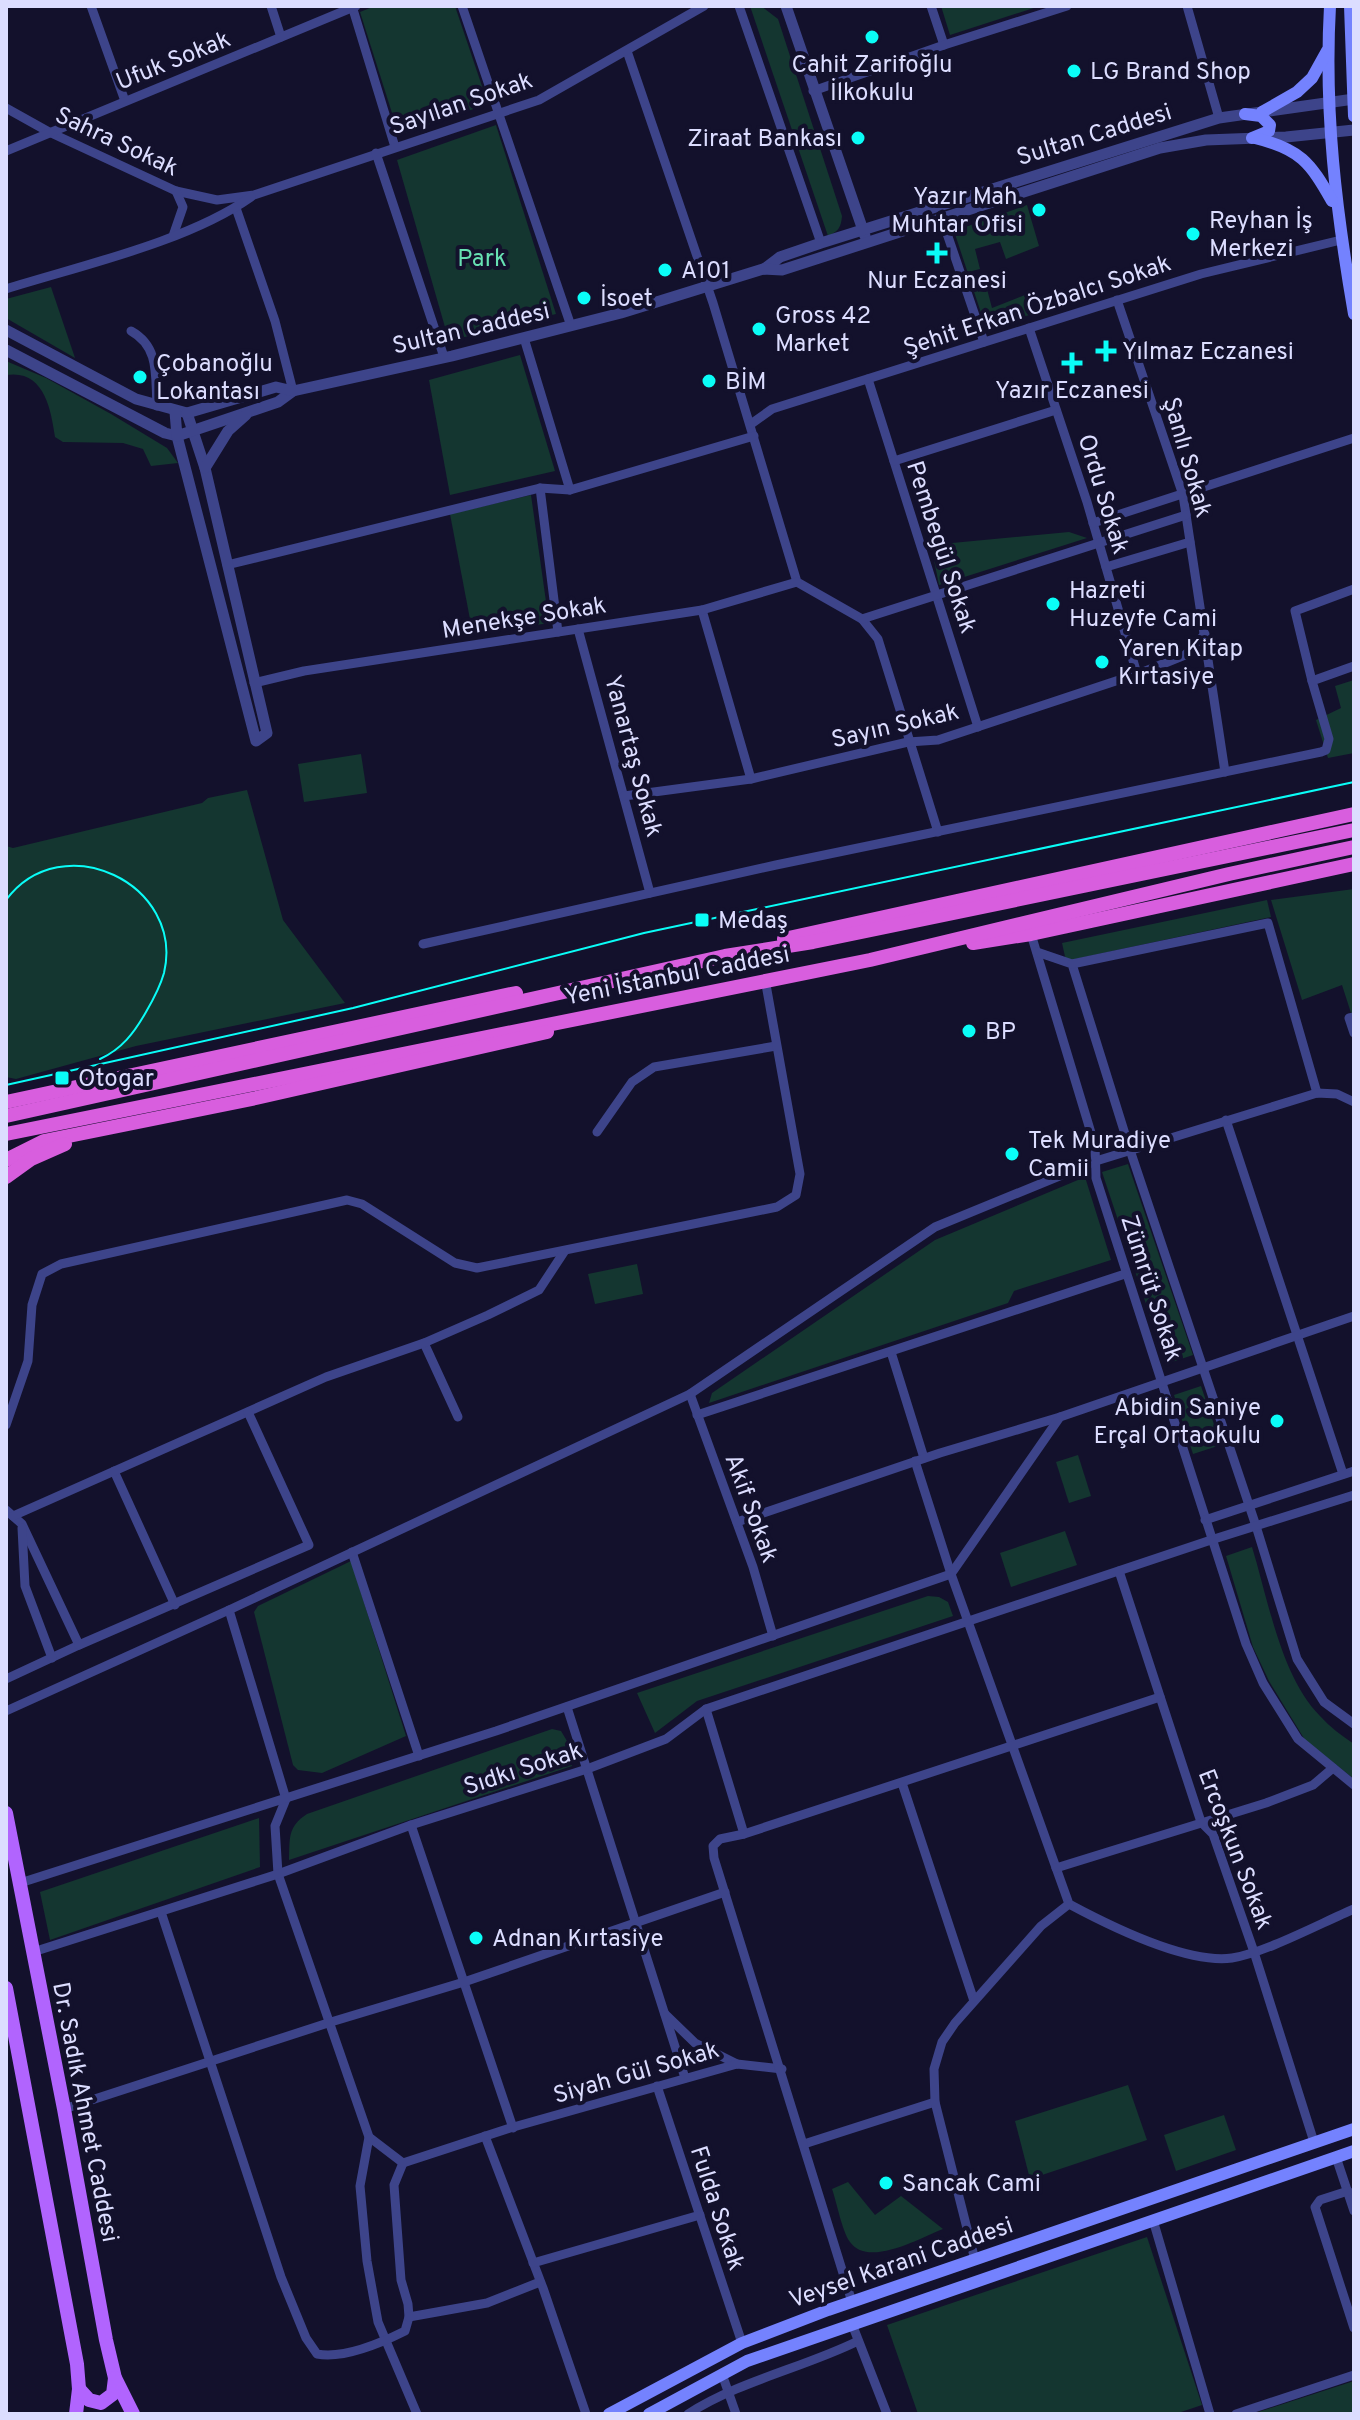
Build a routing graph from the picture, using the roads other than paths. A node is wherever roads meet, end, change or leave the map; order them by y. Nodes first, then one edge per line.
1 (91, 6) edge
2 (271, 6) edge
3 (354, 6) edge
4 (462, 6) edge
5 (704, 6) edge
6 (739, 6) edge
7 (778, 6) edge
8 (931, 6) edge
9 (1067, 6) edge
10 (1187, 6) edge
11 (1330, 6) edge
12 (1350, 6) edge
13 (787, 10) edge
14 (1352, 28) edge
15 (281, 37) junction
16 (944, 45) junction
17 (627, 51) junction
18 (1327, 51) junction
19 (813, 91) junction
20 (1353, 99) edge
21 (125, 101) junction
22 (1327, 102) junction
23 (6, 108) edge
24 (500, 112) junction
25 (1262, 112) junction
26 (1245, 114) junction
27 (1354, 116) edge
28 (1219, 118) junction
29 (1354, 130) edge
30 (49, 132) junction
31 (1329, 132) junction
32 (1252, 138) junction
33 (395, 147) junction
34 (6, 151) edge
35 (376, 153) junction
36 (176, 191) junction
37 (254, 195) junction
38 (217, 200) joint
39 (236, 208) junction
40 (1337, 209) junction
41 (942, 219) junction
42 (863, 230) junction
43 (172, 237) junction
44 (1341, 240) junction
45 (821, 243) junction
46 (867, 243) junction
47 (763, 269) junction
48 (707, 286) junction
49 (6, 289) edge
50 (1117, 300) junction
51 (1354, 314) edge
52 (571, 326) junction
53 (1029, 328) junction
54 (6, 330) edge
55 (131, 331) dead end
56 (524, 338) junction
57 (984, 342) junction
58 (6, 350) edge
59 (444, 357) junction
60 (868, 379) junction
61 (293, 391) junction
62 (157, 406) junction
63 (1056, 410) junction
64 (249, 411) junction
65 (181, 413) junction
66 (751, 424) junction
67 (194, 429) junction
68 (177, 436) junction
69 (754, 436) junction
70 (1354, 438) edge
71 (894, 461) junction
72 (205, 468) junction
73 (540, 488) junction
74 (570, 490) junction
75 (1183, 495) junction
76 (1186, 515) junction
77 (1093, 523) junction
78 (1098, 542) junction
79 (1190, 542) junction
80 (227, 565) junction
81 (1106, 567) junction
82 (797, 582) junction
83 (1354, 589) edge
84 (936, 594) junction
85 (702, 610) junction
86 (862, 619) junction
87 (578, 629) junction
88 (558, 632) junction
89 (1205, 634) junction
90 (1354, 666) edge
91 (1137, 674) junction
92 (1312, 681) junction
93 (254, 683) junction
94 (978, 727) junction
95 (908, 742) junction
96 (1225, 772) junction
97 (751, 779) junction
98 (624, 796) junction
99 (1354, 814) edge
100 (1354, 830) edge
101 (938, 832) junction
102 (1354, 847) edge
103 (1354, 866) edge
104 (650, 893) junction
105 (1031, 934) junction
106 (423, 944) dead end
107 (1037, 952) junction
108 (725, 956) junction
109 (870, 960) junction
110 (1072, 964) junction
111 (765, 979) junction
112 (580, 988) junction
113 (584, 1016) junction
114 (1354, 1017) edge
115 (1354, 1033) edge
116 (776, 1046) junction
117 (1317, 1093) junction
118 (6, 1102) edge
119 (1354, 1102) edge
120 (6, 1116) edge
121 (1226, 1120) junction
122 (115, 1127) junction
123 (597, 1132) dead end
124 (6, 1134) edge
125 (44, 1141) junction
126 (6, 1148) edge
127 (1130, 1150) junction
128 (6, 1160) edge
129 (1096, 1161) junction
130 (6, 1177) edge
131 (564, 1252) junction
132 (1125, 1274) junction
133 (1354, 1316) edge
134 (1297, 1336) junction
135 (424, 1343) junction
136 (891, 1352) junction
137 (1205, 1367) junction
138 (1161, 1382) junction
139 (690, 1394) junction
140 (248, 1412) junction
141 (697, 1415) junction
142 (458, 1417) dead end
143 (1060, 1417) junction
144 (6, 1425) edge
145 (919, 1460) junction
146 (114, 1471) junction
147 (1354, 1471) edge
148 (1343, 1474) junction
149 (1354, 1495) edge
150 (1249, 1505) junction
151 (10, 1513) edge
152 (1205, 1520) junction
153 (737, 1522) junction
154 (22, 1524) junction
155 (1256, 1526) junction
156 (1211, 1540) junction
157 (352, 1552) junction
158 (1119, 1571) junction
159 (951, 1574) junction
160 (175, 1605) junction
161 (229, 1610) junction
162 (969, 1622) junction
163 (773, 1636) junction
164 (79, 1645) junction
165 (52, 1658) junction
166 (6, 1679) edge
167 (1160, 1697) junction
168 (567, 1707) junction
169 (706, 1709) junction
170 (6, 1711) edge
171 (1354, 1724) edge
172 (1013, 1747) junction
173 (419, 1756) junction
174 (1333, 1768) junction
175 (587, 1769) junction
176 (902, 1783) junction
177 (1354, 1785) edge
178 (286, 1799) junction
179 (6, 1813) edge
180 (1201, 1822) junction
181 (411, 1825) junction
182 (744, 1834) junction
183 (1056, 1868) junction
184 (278, 1874) junction
185 (20, 1883) junction
186 (725, 1892) junction
187 (1069, 1904) junction
188 (1354, 1909) edge
189 (161, 1912) junction
190 (636, 1924) junction
191 (33, 1952) junction
192 (1254, 1952) junction
193 (464, 1982) junction
194 (6, 1988) edge
195 (974, 2001) junction
196 (664, 2012) junction
197 (331, 2022) junction
198 (208, 2063) junction
199 (737, 2064) junction
200 (782, 2069) junction
201 (685, 2078) junction
202 (657, 2086) junction
203 (935, 2102) junction
204 (64, 2109) junction
205 (513, 2128) junction
206 (1354, 2129) edge
207 (485, 2136) junction
208 (369, 2137) junction
209 (1314, 2142) junction
210 (804, 2144) junction
211 (1354, 2151) edge
212 (1336, 2157) junction
213 (403, 2163) junction
214 (1348, 2191) junction
215 (1354, 2211) edge
216 (700, 2215) junction
217 (1153, 2220) junction
218 (975, 2260) junction
219 (533, 2263) junction
220 (540, 2282) junction
221 (852, 2302) junction
222 (409, 2317) junction
223 (852, 2324) junction
224 (1354, 2328) edge
225 (387, 2339) junction
226 (858, 2341) junction
227 (742, 2343) junction
228 (722, 2374) junction
229 (1354, 2375) edge
230 (115, 2378) junction
231 (79, 2389) junction
232 (729, 2394) junction
233 (76, 2414) edge
234 (133, 2414) edge
235 (417, 2414) edge
236 (586, 2414) edge
237 (609, 2414) edge
238 (649, 2414) edge
239 (688, 2414) edge
240 (736, 2414) edge
241 (887, 2414) edge
242 (1209, 2414) edge
243 (1236, 2414) edge

1 - 21 street
2 - 15 street
3 - 15 street, Ufuk Sokak
3 - 33 street
4 - 24 street
5 - 17 street, Sayılan Sokak
6 - 45 street
7 - 13 street
8 - 16 street
9 - 16 street
10 - 28 street
11 - 18 main road
12 - 14 main road
13 - 19 street
14 - 20 main road
15 - 21 street, Ufuk Sokak
16 - 19 street
17 - 24 street, Sayılan Sokak
17 - 48 street
18 - 22 main road
18 - 25 main road
19 - 42 street
20 - 22 street, Sultan Caddesi
20 - 27 main road
21 - 30 street, Ufuk Sokak
22 - 25 street, Sultan Caddesi
22 - 31 main road
23 - 30 street, Sahra Sokak
24 - 33 street, Sayılan Sokak
24 - 52 street
25 - 26 street, Sultan Caddesi
26 - 28 street, Sultan Caddesi
26 - 32 main road
28 - 42 street, Sultan Caddesi
29 - 31 street, Sultan Caddesi
30 - 34 street, Ufuk Sokak
30 - 36 street, Sahra Sokak
31 - 32 street, Sultan Caddesi
31 - 40 main road
32 - 40 main road
32 - 41 street, Sultan Caddesi
33 - 35 street, Sayılan Sokak
35 - 37 street, Sayılan Sokak
35 - 59 street
36 - 38 street, Sahra Sokak
36 - 43 street
37 - 38 street, Sayılan Sokak
37 - 39 street
39 - 43 street
39 - 61 street
40 - 44 main road
41 - 46 street, Sultan Caddesi
41 - 57 street
42 - 45 street, Sultan Caddesi
42 - 46 street
43 - 49 street
44 - 50 street, Şehit Erkan Özbalcı Sokak
44 - 51 main road
45 - 47 street, Sultan Caddesi
46 - 47 street, Sultan Caddesi
47 - 48 street, Sultan Caddesi
48 - 52 street, Sultan Caddesi
48 - 66 street
50 - 53 street, Şehit Erkan Özbalcı Sokak
50 - 75 street, Şanlı Sokak
52 - 56 street, Sultan Caddesi
53 - 57 street, Şehit Erkan Özbalcı Sokak
53 - 63 street, Ordu Sokak
54 - 62 street
55 - 62 street
56 - 59 street, Sultan Caddesi
56 - 74 street
57 - 60 street, Şehit Erkan Özbalcı Sokak
58 - 68 street
59 - 61 street, Sultan Caddesi
60 - 66 street, Şehit Erkan Özbalcı Sokak
60 - 71 street, Pembegül Sokak
61 - 64 street
61 - 65 street, Sultan Caddesi
62 - 65 street
63 - 71 street
63 - 77 street, Ordu Sokak
64 - 67 street
64 - 72 street
65 - 67 street
65 - 68 street
66 - 69 street
67 - 68 street
67 - 72 street
68 - 93 street
69 - 74 street
69 - 82 street
70 - 75 street
71 - 84 street, Pembegül Sokak
72 - 80 street
73 - 74 street
73 - 80 street
73 - 88 street
75 - 76 street, Şanlı Sokak
75 - 77 street
76 - 78 street
76 - 79 street, Şanlı Sokak
77 - 78 street, Ordu Sokak
78 - 81 street, Ordu Sokak
78 - 84 street
79 - 81 street
79 - 89 street, Şanlı Sokak
80 - 93 street
81 - 91 street, Ordu Sokak
82 - 85 street, Menekşe Sokak
82 - 86 street
83 - 92 street
84 - 86 street
84 - 94 street, Pembegül Sokak
85 - 87 street, Menekşe Sokak
85 - 97 street
86 - 95 street
87 - 88 street, Menekşe Sokak
87 - 98 street, Yanartaş Sokak
88 - 93 street, Menekşe Sokak
89 - 91 street, Sayın Sokak
89 - 96 street, Şanlı Sokak
90 - 92 street
91 - 94 street, Sayın Sokak
92 - 96 street
94 - 95 street, Sayın Sokak
95 - 97 street, Sayın Sokak
95 - 101 street
96 - 101 street
97 - 98 street, Sayın Sokak
98 - 104 street, Yanartaş Sokak
99 - 108 highway
100 - 108 highway, Yeni İstanbul Caddesi
101 - 104 street
102 - 109 highway, Yeni İstanbul Caddesi
103 - 105 highway
104 - 106 street
105 - 107 street, Zümrüt Sokak
105 - 109 highway
107 - 110 street
107 - 129 street, Zümrüt Sokak
108 - 112 highway, Yeni İstanbul Caddesi
109 - 111 highway, Yeni İstanbul Caddesi
110 - 117 street
110 - 127 street, Zümrüt Sokak
111 - 113 highway, Yeni İstanbul Caddesi
111 - 116 street
112 - 118 highway
112 - 120 highway, Yeni İstanbul Caddesi
113 - 122 highway
113 - 124 highway, Yeni İstanbul Caddesi
114 - 115 street
116 - 123 street
116 - 131 street
117 - 119 street
117 - 121 street
121 - 127 street
121 - 134 street
122 - 125 highway
122 - 130 highway
125 - 126 highway
125 - 128 highway
127 - 129 street
127 - 137 street, Zümrüt Sokak
129 - 132 street, Zümrüt Sokak
129 - 139 street
131 - 135 street
131 - 144 street
132 - 136 street
132 - 138 street, Zümrüt Sokak
133 - 134 street
134 - 137 street
134 - 148 street
135 - 140 street
135 - 142 street
136 - 141 street
136 - 145 street
137 - 138 street
137 - 150 street, Zümrüt Sokak
138 - 143 street
138 - 152 street, Zümrüt Sokak
139 - 141 street, Akif Sokak
139 - 157 street
140 - 146 street
140 - 160 street
141 - 153 street, Akif Sokak
143 - 145 street
143 - 159 street
145 - 153 street
145 - 159 street
146 - 151 street
146 - 160 street
147 - 148 street
148 - 150 street
149 - 155 street, Sıdkı Sokak
150 - 152 street
150 - 155 street, Zümrüt Sokak
151 - 154 street
152 - 156 street, Zümrüt Sokak
153 - 163 street, Akif Sokak
154 - 164 street
154 - 165 street
155 - 156 street, Sıdkı Sokak
155 - 171 street, Zümrüt Sokak
156 - 158 street, Sıdkı Sokak
156 - 174 street, Zümrüt Sokak
157 - 161 street
157 - 173 street
158 - 162 street, Sıdkı Sokak
158 - 167 street, Ercoşkun Sokak
159 - 162 street
159 - 163 street
160 - 164 street
161 - 170 street
161 - 178 street
162 - 169 street, Sıdkı Sokak
162 - 172 street
163 - 168 street
164 - 165 street
165 - 166 street
167 - 172 street
167 - 180 street, Ercoşkun Sokak
168 - 173 street
168 - 175 street
169 - 175 street, Sıdkı Sokak
169 - 182 street
172 - 176 street
172 - 183 street
173 - 178 street
174 - 177 street, Zümrüt Sokak
174 - 180 street
175 - 181 street, Sıdkı Sokak
175 - 190 street
176 - 182 street
176 - 195 street
178 - 184 street
178 - 185 street
179 - 185 main road, Dr. Sadık Ahmet Caddesi
180 - 183 street
180 - 192 street, Ercoşkun Sokak
181 - 184 street, Sıdkı Sokak
181 - 193 street
182 - 186 street
183 - 187 street
184 - 189 street, Sıdkı Sokak
184 - 197 street
185 - 191 main road, Dr. Sadık Ahmet Caddesi
186 - 190 street
186 - 200 street
187 - 192 street
187 - 195 street
188 - 192 street
189 - 191 street, Sıdkı Sokak
189 - 198 street
190 - 193 street
190 - 196 street
191 - 204 main road, Dr. Sadık Ahmet Caddesi
192 - 209 street, Ercoşkun Sokak
193 - 197 street
193 - 205 street
194 - 231 main road
195 - 203 street
196 - 199 street
196 - 201 street
197 - 198 street
197 - 208 street
198 - 204 street
198 - 225 street
199 - 200 street, Siyah Gül Sokak
199 - 201 street, Siyah Gül Sokak
200 - 210 street
201 - 202 street, Siyah Gül Sokak
202 - 205 street, Siyah Gül Sokak
202 - 216 street, Fulda Sokak
203 - 210 street
203 - 218 street
204 - 230 main road, Dr. Sadık Ahmet Caddesi
205 - 207 street, Siyah Gül Sokak
206 - 209 main road, Veysel Karani Caddesi
207 - 213 street, Siyah Gül Sokak
207 - 219 street
208 - 213 street
208 - 225 street
209 - 218 main road, Veysel Karani Caddesi
210 - 221 street
211 - 212 main road, Veysel Karani Caddesi
212 - 214 street
212 - 217 main road, Veysel Karani Caddesi
213 - 222 street
214 - 215 street
214 - 224 street
216 - 219 street
216 - 227 street, Fulda Sokak
217 - 223 main road, Veysel Karani Caddesi
217 - 242 street
218 - 221 main road, Veysel Karani Caddesi
219 - 220 street
220 - 222 street
220 - 236 street
221 - 227 main road, Veysel Karani Caddesi
222 - 225 street
223 - 226 street
223 - 228 main road, Veysel Karani Caddesi
225 - 235 street
226 - 232 street
226 - 241 street
227 - 237 main road, Veysel Karani Caddesi
228 - 232 street
228 - 238 main road, Veysel Karani Caddesi
229 - 243 street
230 - 231 main road
230 - 234 main road, Dr. Sadık Ahmet Caddesi
231 - 233 main road
232 - 239 street
232 - 240 street

